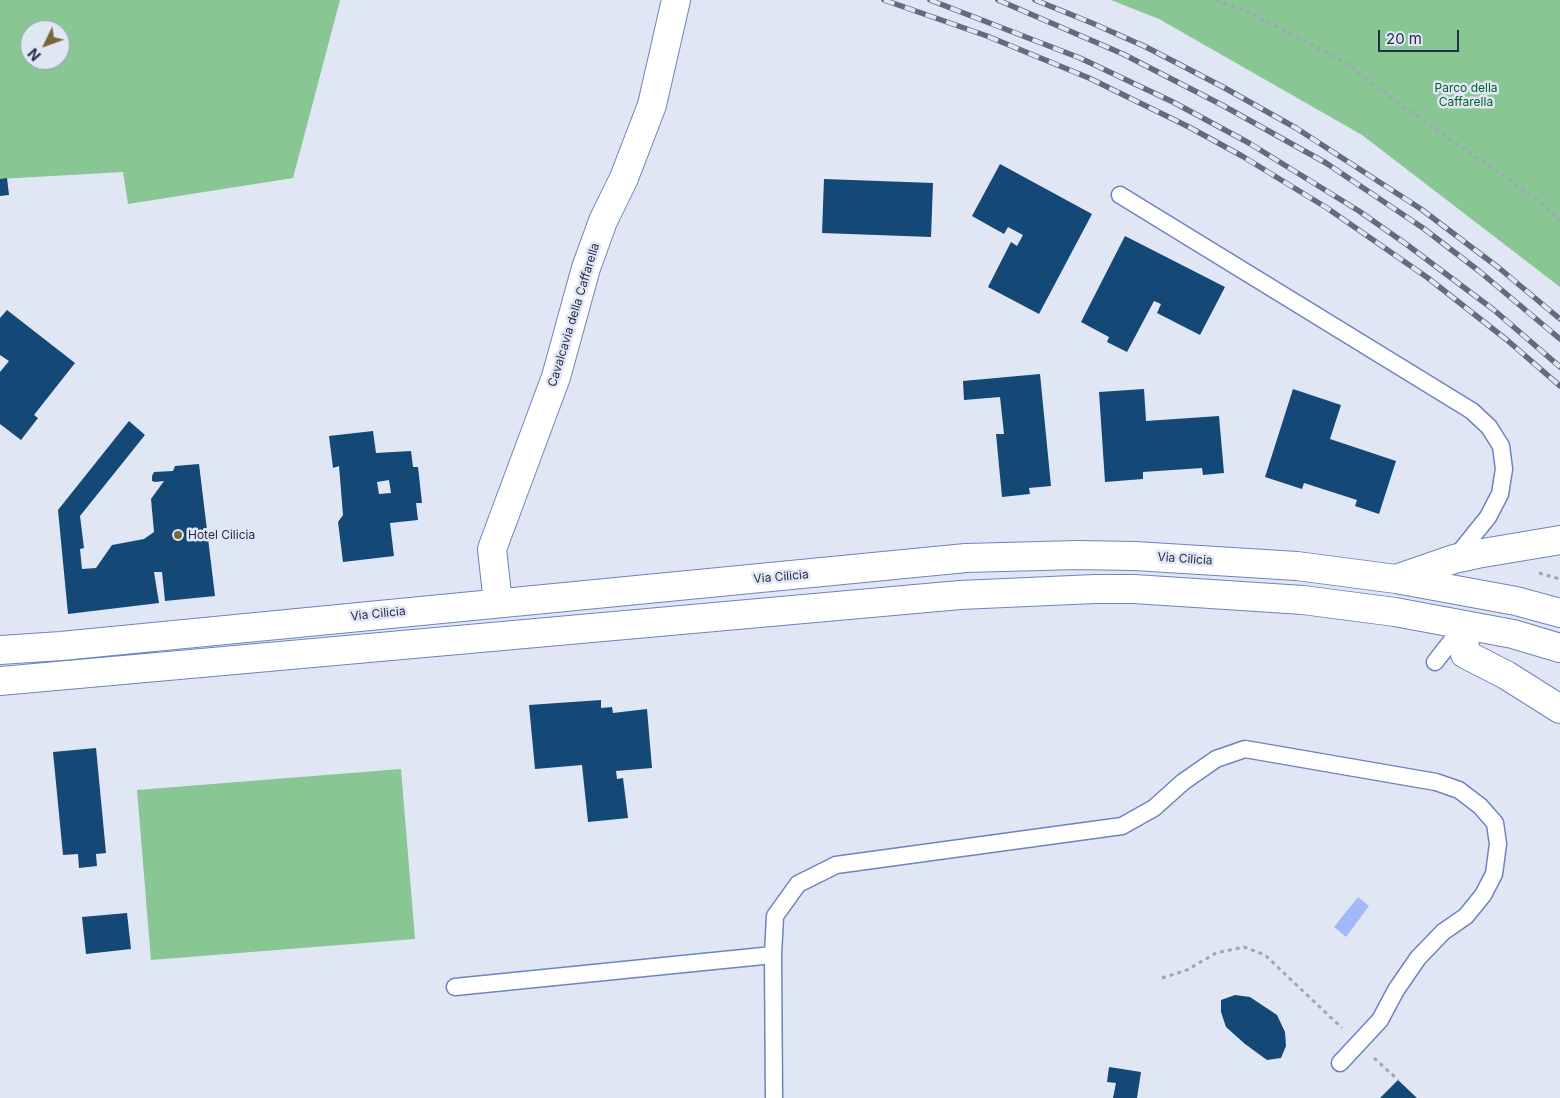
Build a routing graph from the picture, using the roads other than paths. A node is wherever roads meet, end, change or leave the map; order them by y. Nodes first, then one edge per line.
1 (676, 0) edge
2 (1120, 195) dead end
3 (1560, 540) edge
4 (1454, 559) junction
5 (1396, 579) junction
6 (498, 602) junction
7 (1560, 613) edge
8 (1464, 625) junction
9 (1560, 648) edge
10 (0, 650) edge
11 (1435, 662) dead end
12 (0, 681) edge
13 (1560, 709) edge
14 (773, 955) junction
15 (455, 987) dead end
16 (1340, 1063) dead end
17 (774, 1098) edge

1 - 6 main road, Cavalcavia della Caffarella
2 - 4 lane
3 - 4 main road
4 - 5 main road
5 - 6 main road, Via Cilicia
5 - 7 main road, Via Cilicia
6 - 10 main road, Via Cilicia
8 - 9 main road
8 - 11 lane
8 - 12 main road
8 - 13 main road
14 - 15 lane
14 - 16 lane
14 - 17 lane

